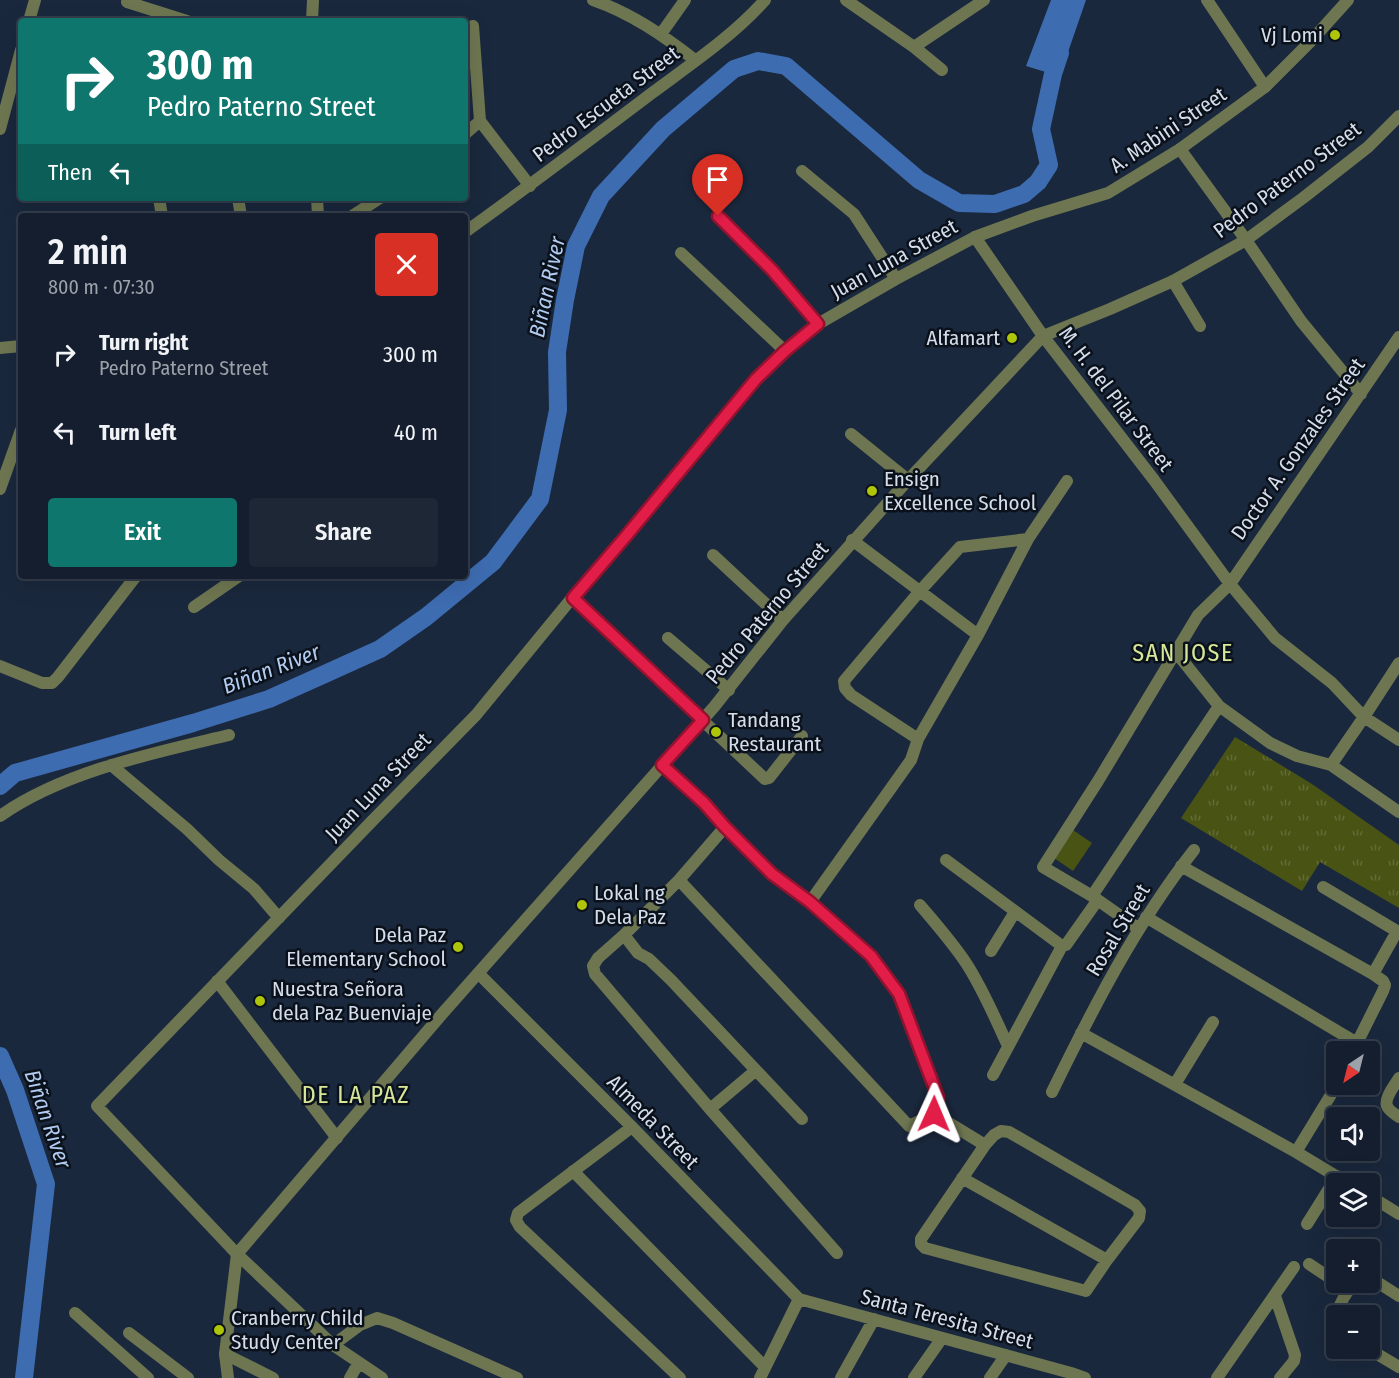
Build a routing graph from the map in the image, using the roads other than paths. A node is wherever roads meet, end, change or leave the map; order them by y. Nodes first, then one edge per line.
1 (34, 0) edge
2 (313, 0) edge
3 (593, 0) edge
4 (685, 0) edge
5 (765, 0) edge
6 (846, 0) edge
7 (984, 0) edge
8 (1208, 0) edge
9 (1348, 0) edge
10 (127, 2) dead end
11 (157, 16) edge
12 (30, 18) edge
13 (312, 18) edge
14 (473, 26) dead end
15 (661, 34) junction
16 (469, 43) edge
17 (914, 47) junction
18 (695, 60) junction
19 (18, 61) edge
20 (942, 70) dead end
21 (1265, 87) junction
22 (1399, 116) edge
23 (480, 121) junction
24 (0, 129) edge
25 (468, 131) edge
26 (1180, 149) junction
27 (802, 171) dead end
28 (530, 186) junction
29 (375, 201) edge
30 (357, 213) edge
31 (718, 216) dead end
32 (468, 230) edge
33 (975, 237) junction
34 (1246, 240) junction
35 (681, 253) dead end
36 (896, 279) junction
37 (1173, 281) junction
38 (818, 324) junction
39 (1200, 326) dead end
40 (1043, 336) junction
41 (1399, 337) edge
42 (18, 346) edge
43 (0, 348) edge
44 (785, 351) junction
45 (1361, 394) junction
46 (851, 434) dead end
47 (18, 438) edge
48 (908, 480) junction
49 (1067, 481) dead end
50 (0, 489) edge
51 (1028, 539) junction
52 (852, 540) junction
53 (713, 555) dead end
54 (134, 579) edge
55 (235, 579) edge
56 (1230, 584) junction
57 (919, 592) junction
58 (573, 598) junction
59 (194, 607) dead end
60 (783, 620) junction
61 (978, 635) junction
62 (668, 638) dead end
63 (1175, 651) junction
64 (1399, 663) edge
65 (0, 666) edge
66 (729, 690) junction
67 (1219, 706) junction
68 (1364, 717) junction
69 (703, 720) junction
70 (230, 735) dead end
71 (802, 736) dead end
72 (918, 739) junction
73 (1399, 740) edge
74 (111, 765) junction
75 (662, 765) junction
76 (1331, 765) junction
77 (1399, 812) edge
78 (0, 816) edge
79 (725, 827) junction
80 (1194, 850) dead end
81 (946, 860) dead end
82 (1181, 866) junction
83 (679, 880) junction
84 (1323, 887) dead end
85 (1095, 899) junction
86 (810, 902) junction
87 (920, 905) dead end
88 (1016, 912) junction
89 (1146, 917) junction
90 (279, 918) junction
91 (1138, 929) junction
92 (624, 935) junction
93 (1062, 946) junction
94 (991, 951) dead end
95 (479, 974) junction
96 (1372, 974) junction
97 (217, 981) junction
98 (1213, 1022) dead end
99 (1081, 1033) junction
100 (1008, 1046) junction
101 (755, 1071) junction
102 (993, 1075) dead end
103 (1399, 1078) edge
104 (1175, 1084) junction
105 (1052, 1092) dead end
106 (1331, 1095) edge
107 (710, 1109) junction
108 (934, 1114) junction
109 (1399, 1117) edge
110 (802, 1119) dead end
111 (632, 1127) junction
112 (337, 1137) junction
113 (985, 1145) junction
114 (1296, 1152) junction
115 (573, 1171) junction
116 (1332, 1173) edge
117 (962, 1178) junction
118 (1326, 1194) edge
119 (1380, 1202) edge
120 (1399, 1214) edge
121 (1307, 1224) dead end
122 (837, 1253) dead end
123 (237, 1254) junction
124 (1107, 1260) junction
125 (1309, 1264) dead end
126 (1294, 1268) dead end
127 (1326, 1275) edge
128 (1380, 1284) edge
129 (1275, 1296) junction
130 (1399, 1296) edge
131 (799, 1299) junction
132 (75, 1313) dead end
133 (874, 1319) junction
134 (129, 1333) dead end
135 (942, 1338) junction
136 (333, 1345) junction
137 (225, 1354) junction
138 (1006, 1356) junction
139 (1380, 1356) edge
140 (358, 1364) junction
141 (1399, 1367) edge
142 (762, 1372) edge
143 (1069, 1375) edge
144 (148, 1378) edge
145 (188, 1378) edge
146 (228, 1378) edge
147 (273, 1378) edge
148 (350, 1378) edge
149 (381, 1378) edge
150 (517, 1378) edge
151 (680, 1378) edge
152 (842, 1378) edge
153 (914, 1378) edge
154 (990, 1378) edge
155 (1085, 1378) edge
156 (1217, 1378) edge
157 (1280, 1378) edge

1 - 12 street
2 - 13 street
3 - 15 street
4 - 15 street
5 - 18 street, Pedro Escueta Street
6 - 17 street
7 - 17 street
8 - 21 street
9 - 21 street, A. Mabini Street
10 - 11 street
14 - 16 street
15 - 18 street
16 - 23 street
17 - 20 street
18 - 28 street, Pedro Escueta Street
19 - 24 street
21 - 26 street, A. Mabini Street
22 - 34 street, Pedro Paterno Street
23 - 25 street
23 - 28 street
26 - 33 street, A. Mabini Street
26 - 34 street
27 - 36 street
28 - 32 street, Pedro Escueta Street
29 - 30 street
31 - 38 street
33 - 36 street, Juan Luna Street
33 - 40 street, M. H. del Pilar Street
34 - 37 street, Pedro Paterno Street
34 - 45 street
35 - 44 street
36 - 38 street, Juan Luna Street
37 - 39 street
37 - 40 street, Pedro Paterno Street
38 - 44 street, Juan Luna Street
40 - 48 street, Pedro Paterno Street
40 - 56 street, M. H. del Pilar Street
41 - 45 street, Doctor A. Gonzales Street
42 - 43 street
44 - 58 street, Juan Luna Street
45 - 56 street, Doctor A. Gonzales Street
46 - 48 street
47 - 50 street
48 - 52 street, Pedro Paterno Street
49 - 51 street
51 - 57 street
51 - 61 street
52 - 57 street
52 - 60 street, Pedro Paterno Street
53 - 60 street
54 - 65 street
55 - 59 street
56 - 63 street, Doctor A. Gonzales Street
56 - 68 street, M. H. del Pilar Street
57 - 61 street
57 - 72 street
58 - 69 street
58 - 90 street, Juan Luna Street
60 - 66 street, Pedro Paterno Street
61 - 72 street
62 - 66 street
63 - 67 street
63 - 85 street, Doctor A. Gonzales Street
64 - 68 street
66 - 69 street, Pedro Paterno Street
67 - 76 street
67 - 85 street
68 - 73 street, M. H. del Pilar Street
68 - 76 street
69 - 71 street
69 - 75 street, Pedro Paterno Street
70 - 74 street
72 - 86 street
74 - 78 street
74 - 90 street
75 - 79 street
75 - 95 street, Pedro Paterno Street
76 - 77 street
79 - 83 street
79 - 86 street
80 - 82 street, Rosal Street
81 - 88 street
82 - 89 street, Rosal Street
82 - 96 street
83 - 92 street
83 - 108 street
84 - 96 street
85 - 91 street
85 - 93 street
86 - 108 street
87 - 100 street
88 - 93 street
88 - 94 street
89 - 91 street, Rosal Street
89 - 96 street
90 - 97 street, Juan Luna Street
91 - 99 street, Rosal Street
92 - 101 street
92 - 107 street
93 - 100 street
95 - 111 street, Almeda Street
95 - 112 street, Pedro Paterno Street
97 - 112 street
97 - 123 street, Juan Luna Street
98 - 104 street
99 - 104 street
99 - 105 street, Rosal Street
100 - 102 street
101 - 107 street
101 - 110 street
103 - 109 street
104 - 114 street
106 - 114 street
107 - 122 street
108 - 113 street
111 - 115 street
111 - 131 street, Almeda Street
112 - 123 street, Pedro Paterno Street
113 - 117 street
113 - 124 street
114 - 116 street
115 - 142 street
115 - 151 street
117 - 124 street
117 - 124 street
118 - 121 street
119 - 120 street
123 - 136 street, Juan Luna Street
123 - 137 street
125 - 127 street
126 - 129 street
128 - 130 street
129 - 156 street
129 - 157 street
131 - 133 street, Santa Teresita Street
131 - 142 street
132 - 144 street
133 - 135 street, Santa Teresita Street
133 - 152 street
134 - 145 street
135 - 138 street, Santa Teresita Street
135 - 153 street
136 - 140 street, Juan Luna Street
136 - 150 street
137 - 146 street
137 - 147 street
138 - 143 street, Santa Teresita Street
138 - 154 street
139 - 141 street
140 - 148 street
140 - 149 street, Juan Luna Street
143 - 155 street, Santa Teresita Street

